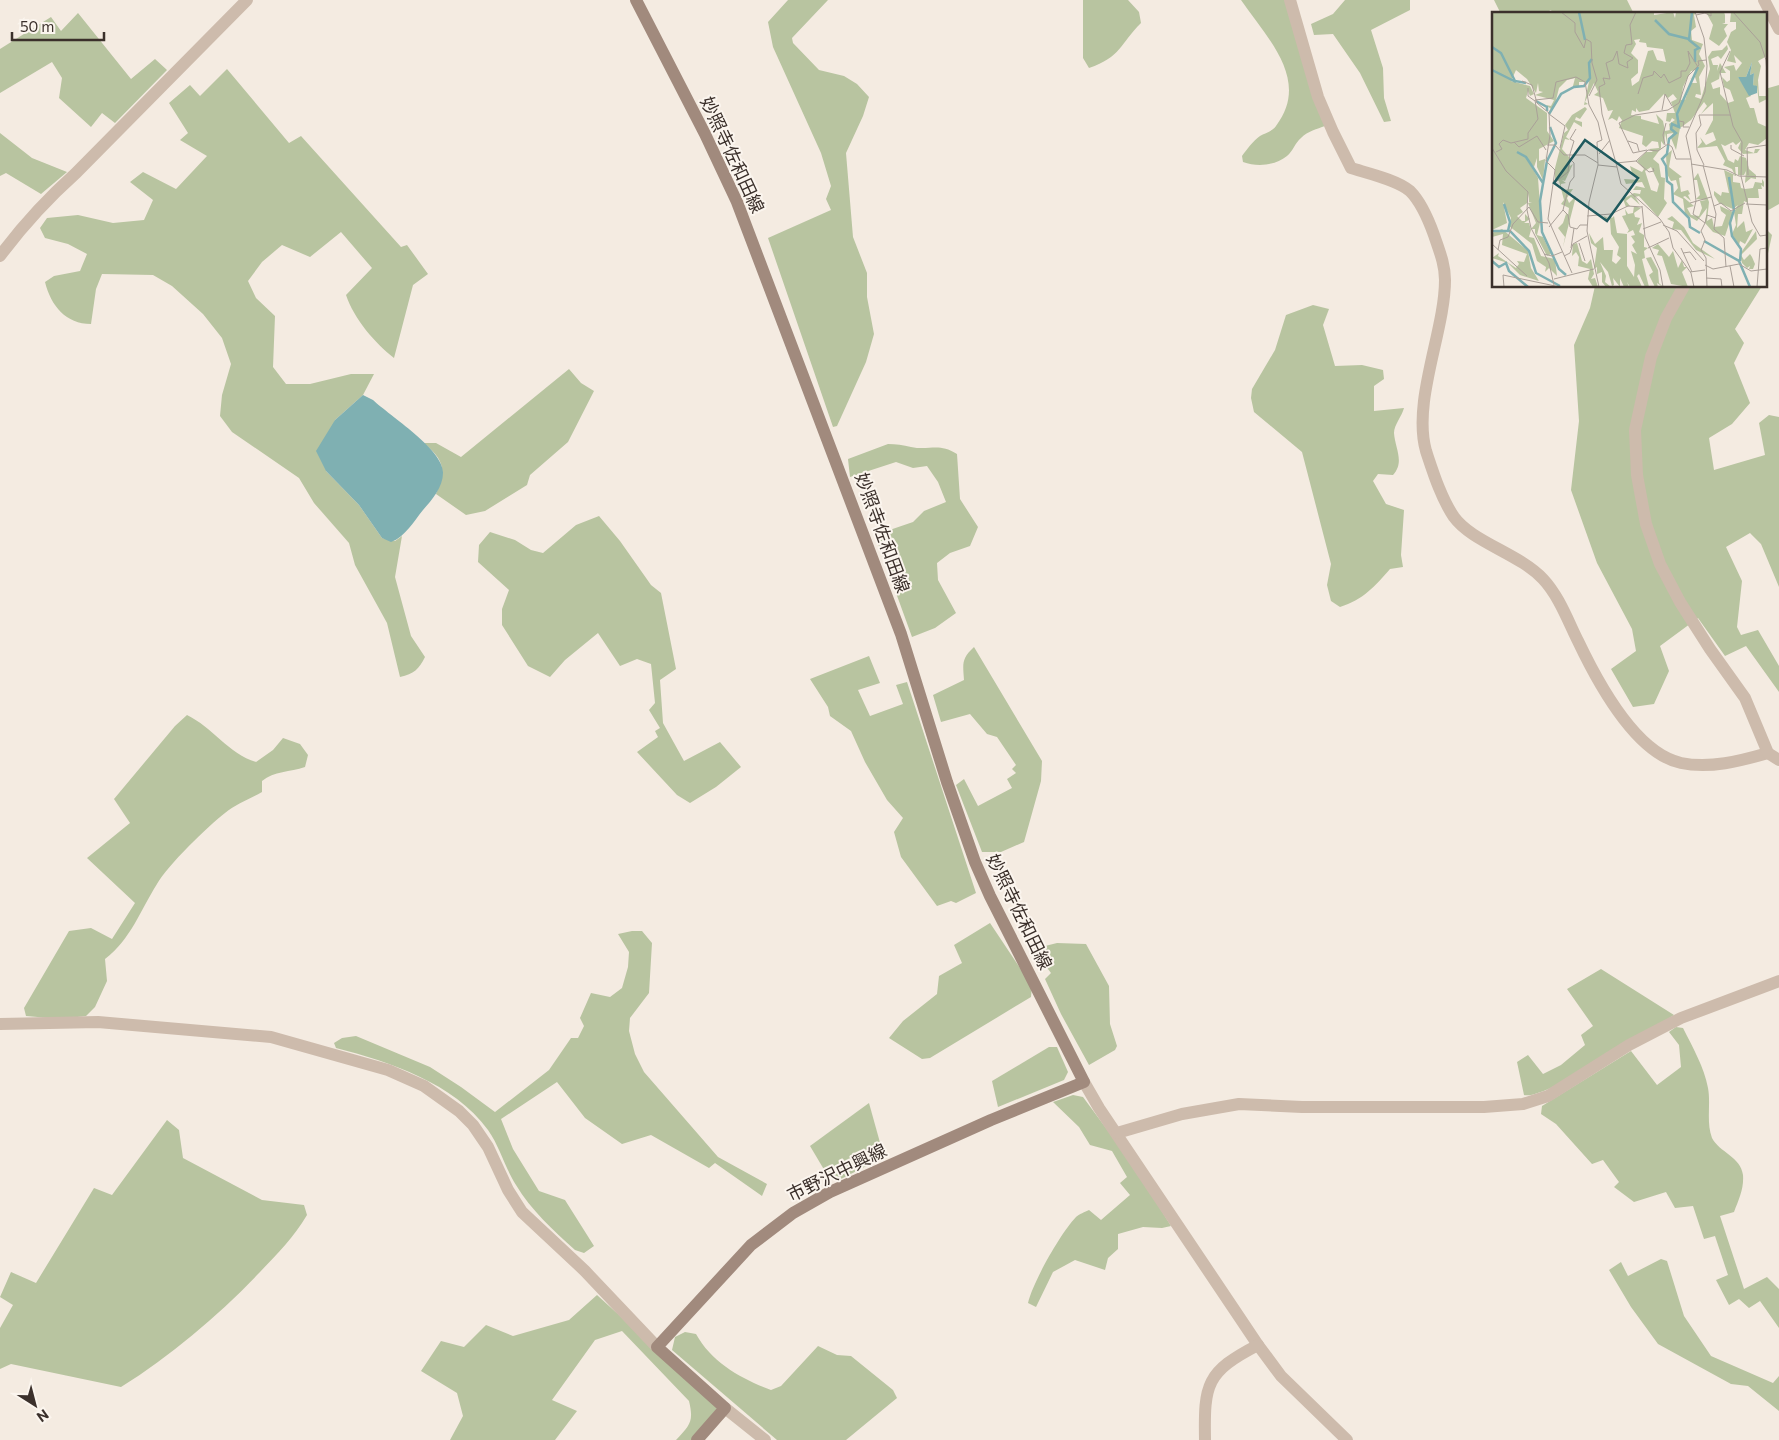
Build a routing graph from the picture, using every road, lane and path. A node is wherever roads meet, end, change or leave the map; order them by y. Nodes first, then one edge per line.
1 (247, 0) edge
2 (636, 0) edge
3 (1290, 0) edge
4 (1764, 6) edge
5 (1779, 29) edge
6 (0, 256) edge
7 (1683, 288) edge
8 (1774, 756) edge
9 (1779, 981) edge
10 (0, 1024) edge
11 (1084, 1082) junction
12 (1117, 1133) junction
13 (1258, 1345) junction
14 (657, 1347) junction
15 (725, 1408) junction
16 (696, 1440) edge
17 (765, 1440) edge
18 (1205, 1440) edge
19 (1347, 1440) edge

1 - 6 street
2 - 11 main road, 妙照寺佐和田線
3 - 8 street
4 - 5 street
7 - 8 street
9 - 12 street
10 - 14 street
11 - 12 street
11 - 14 main road, 市野沢中興線
12 - 13 street
13 - 18 street
13 - 19 street
14 - 15 main road
15 - 16 main road
15 - 17 street

